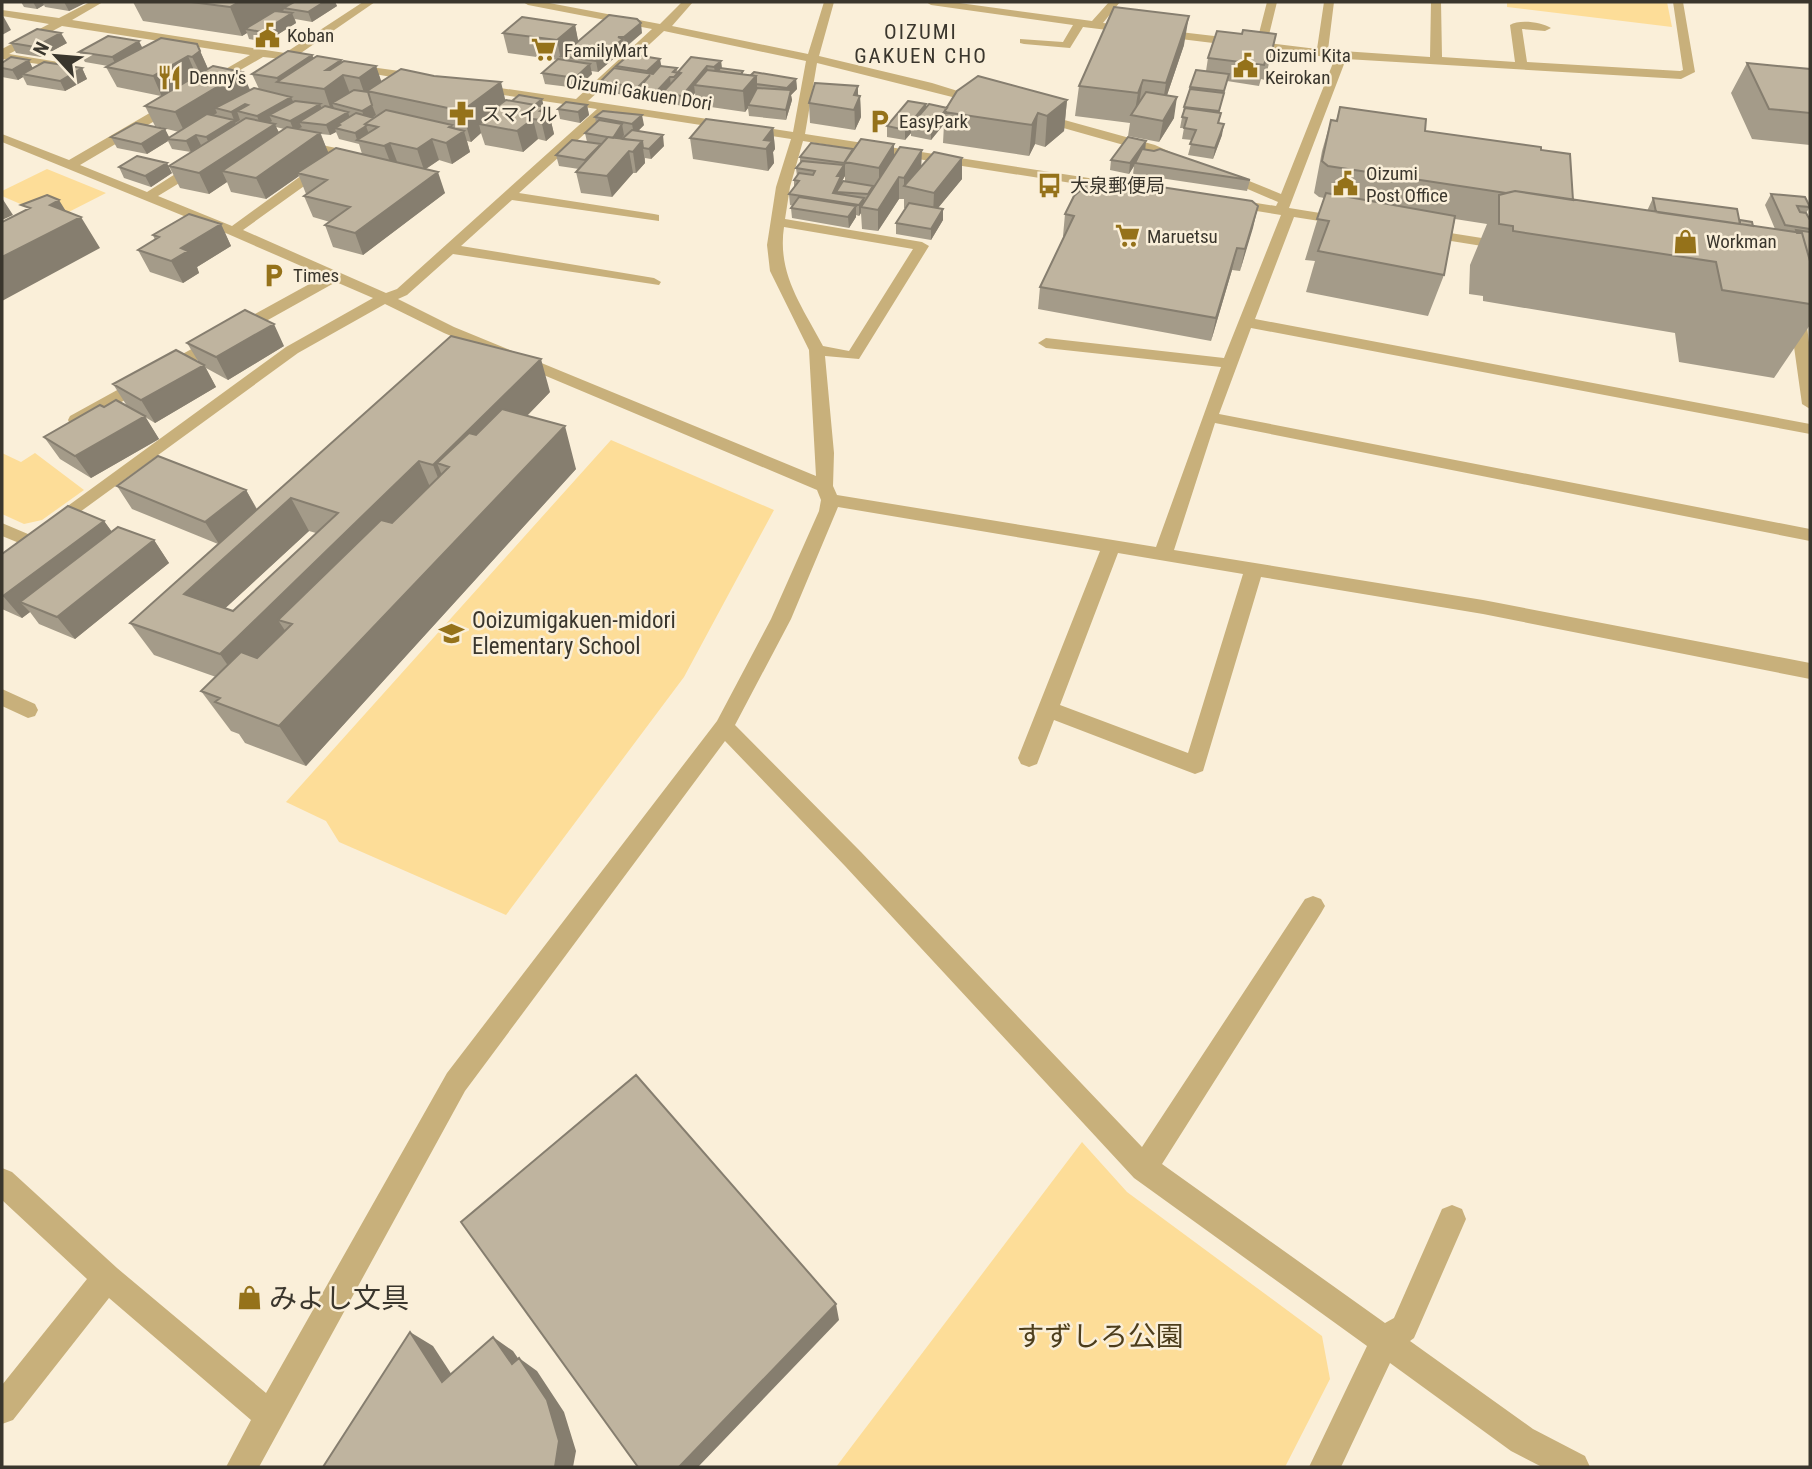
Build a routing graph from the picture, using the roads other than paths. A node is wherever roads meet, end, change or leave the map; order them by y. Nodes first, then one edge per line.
1 (98, 2) edge
2 (370, 2) edge
3 (529, 2) edge
4 (688, 2) edge
5 (829, 2) edge
6 (931, 2) edge
7 (1115, 2) edge
8 (1272, 2) edge
9 (1329, 2) edge
10 (1436, 2) edge
11 (1678, 2) edge
12 (2, 13) edge
13 (59, 22) junction
14 (1080, 23) junction
15 (1095, 25) junction
16 (662, 28) junction
17 (1545, 28) dead end
18 (1024, 41) dead end
19 (1261, 46) junction
20 (261, 53) junction
21 (1322, 53) junction
22 (2, 54) edge
23 (1342, 55) junction
24 (286, 57) junction
25 (812, 60) junction
26 (314, 61) edge
27 (1436, 62) junction
28 (340, 65) edge
29 (1522, 66) junction
30 (76, 68) edge
31 (433, 80) edge
32 (459, 84) edge
33 (579, 102) junction
34 (997, 105) edge
35 (607, 107) junction
36 (1022, 112) edge
37 (798, 137) junction
38 (2, 138) edge
39 (290, 141) edge
40 (206, 161) edge
41 (69, 166) junction
42 (1133, 188) edge
43 (510, 196) junction
44 (148, 197) junction
45 (1214, 201) edge
46 (1285, 208) junction
47 (654, 218) dead end
48 (777, 222) junction
49 (1353, 222) edge
50 (233, 231) junction
51 (1409, 231) edge
52 (1519, 248) edge
53 (451, 249) junction
54 (335, 276) junction
55 (654, 282) dead end
56 (1795, 291) edge
57 (385, 298) junction
58 (1245, 322) junction
59 (1046, 343) dead end
60 (817, 350) junction
61 (1230, 363) junction
62 (1810, 404) edge
63 (1209, 417) junction
64 (1810, 429) edge
65 (56, 432) edge
66 (827, 493) junction
67 (2, 529) edge
68 (1810, 535) edge
69 (29, 541) junction
70 (1111, 547) junction
71 (11, 554) edge
72 (1163, 555) junction
73 (1254, 569) junction
74 (1810, 671) edge
75 (2, 697) edge
76 (1048, 709) junction
77 (28, 710) dead end
78 (724, 727) junction
79 (1029, 758) dead end
80 (1313, 906) dead end
81 (1143, 1168) junction
82 (2, 1182) edge
83 (1452, 1219) dead end
84 (107, 1278) junction
85 (1385, 1342) junction
86 (2, 1409) edge
87 (270, 1416) junction
88 (242, 1467) edge
89 (1325, 1467) edge
90 (1574, 1467) edge

1 - 13 street
2 - 24 street
3 - 16 street
4 - 16 street
5 - 25 street
6 - 14 street
7 - 15 street
8 - 19 street
9 - 21 street
10 - 27 street
11 - 29 street
12 - 13 street
13 - 20 street
13 - 22 street
14 - 15 street
14 - 18 street
15 - 19 street
16 - 25 street
16 - 33 street
17 - 29 street
19 - 21 street
20 - 24 street
20 - 41 street
21 - 23 street
22 - 30 street
23 - 27 street
23 - 46 street
24 - 26 street
25 - 34 street
25 - 37 street
27 - 29 street
28 - 31 street
32 - 33 street, Oizumi Gakuen Dori
33 - 35 street, Oizumi Gakuen Dori
35 - 37 street, Oizumi Gakuen Dori
35 - 43 street
36 - 46 street
37 - 42 street, Oizumi Gakuen Dori
37 - 48 street
38 - 41 street
39 - 50 street
40 - 44 street
41 - 44 street
43 - 47 street
43 - 53 street
44 - 50 street
45 - 46 street
46 - 49 street
46 - 58 street
48 - 60 street
48 - 60 street
50 - 54 street
51 - 52 street
53 - 55 street
53 - 57 street
54 - 57 street
54 - 65 street
56 - 62 street
57 - 66 street
57 - 69 street
58 - 61 street
58 - 64 street
59 - 61 street
60 - 66 street
61 - 63 street
63 - 68 street
63 - 72 street
66 - 70 street
66 - 78 street
67 - 69 street
69 - 71 street
70 - 72 street
70 - 76 street
72 - 73 street
73 - 74 street
73 - 76 street
75 - 77 street
76 - 79 street
78 - 81 street
78 - 87 street
80 - 81 street
81 - 85 street
82 - 84 street
83 - 85 street
84 - 86 street
84 - 87 street
85 - 89 street
85 - 90 street
87 - 88 street

